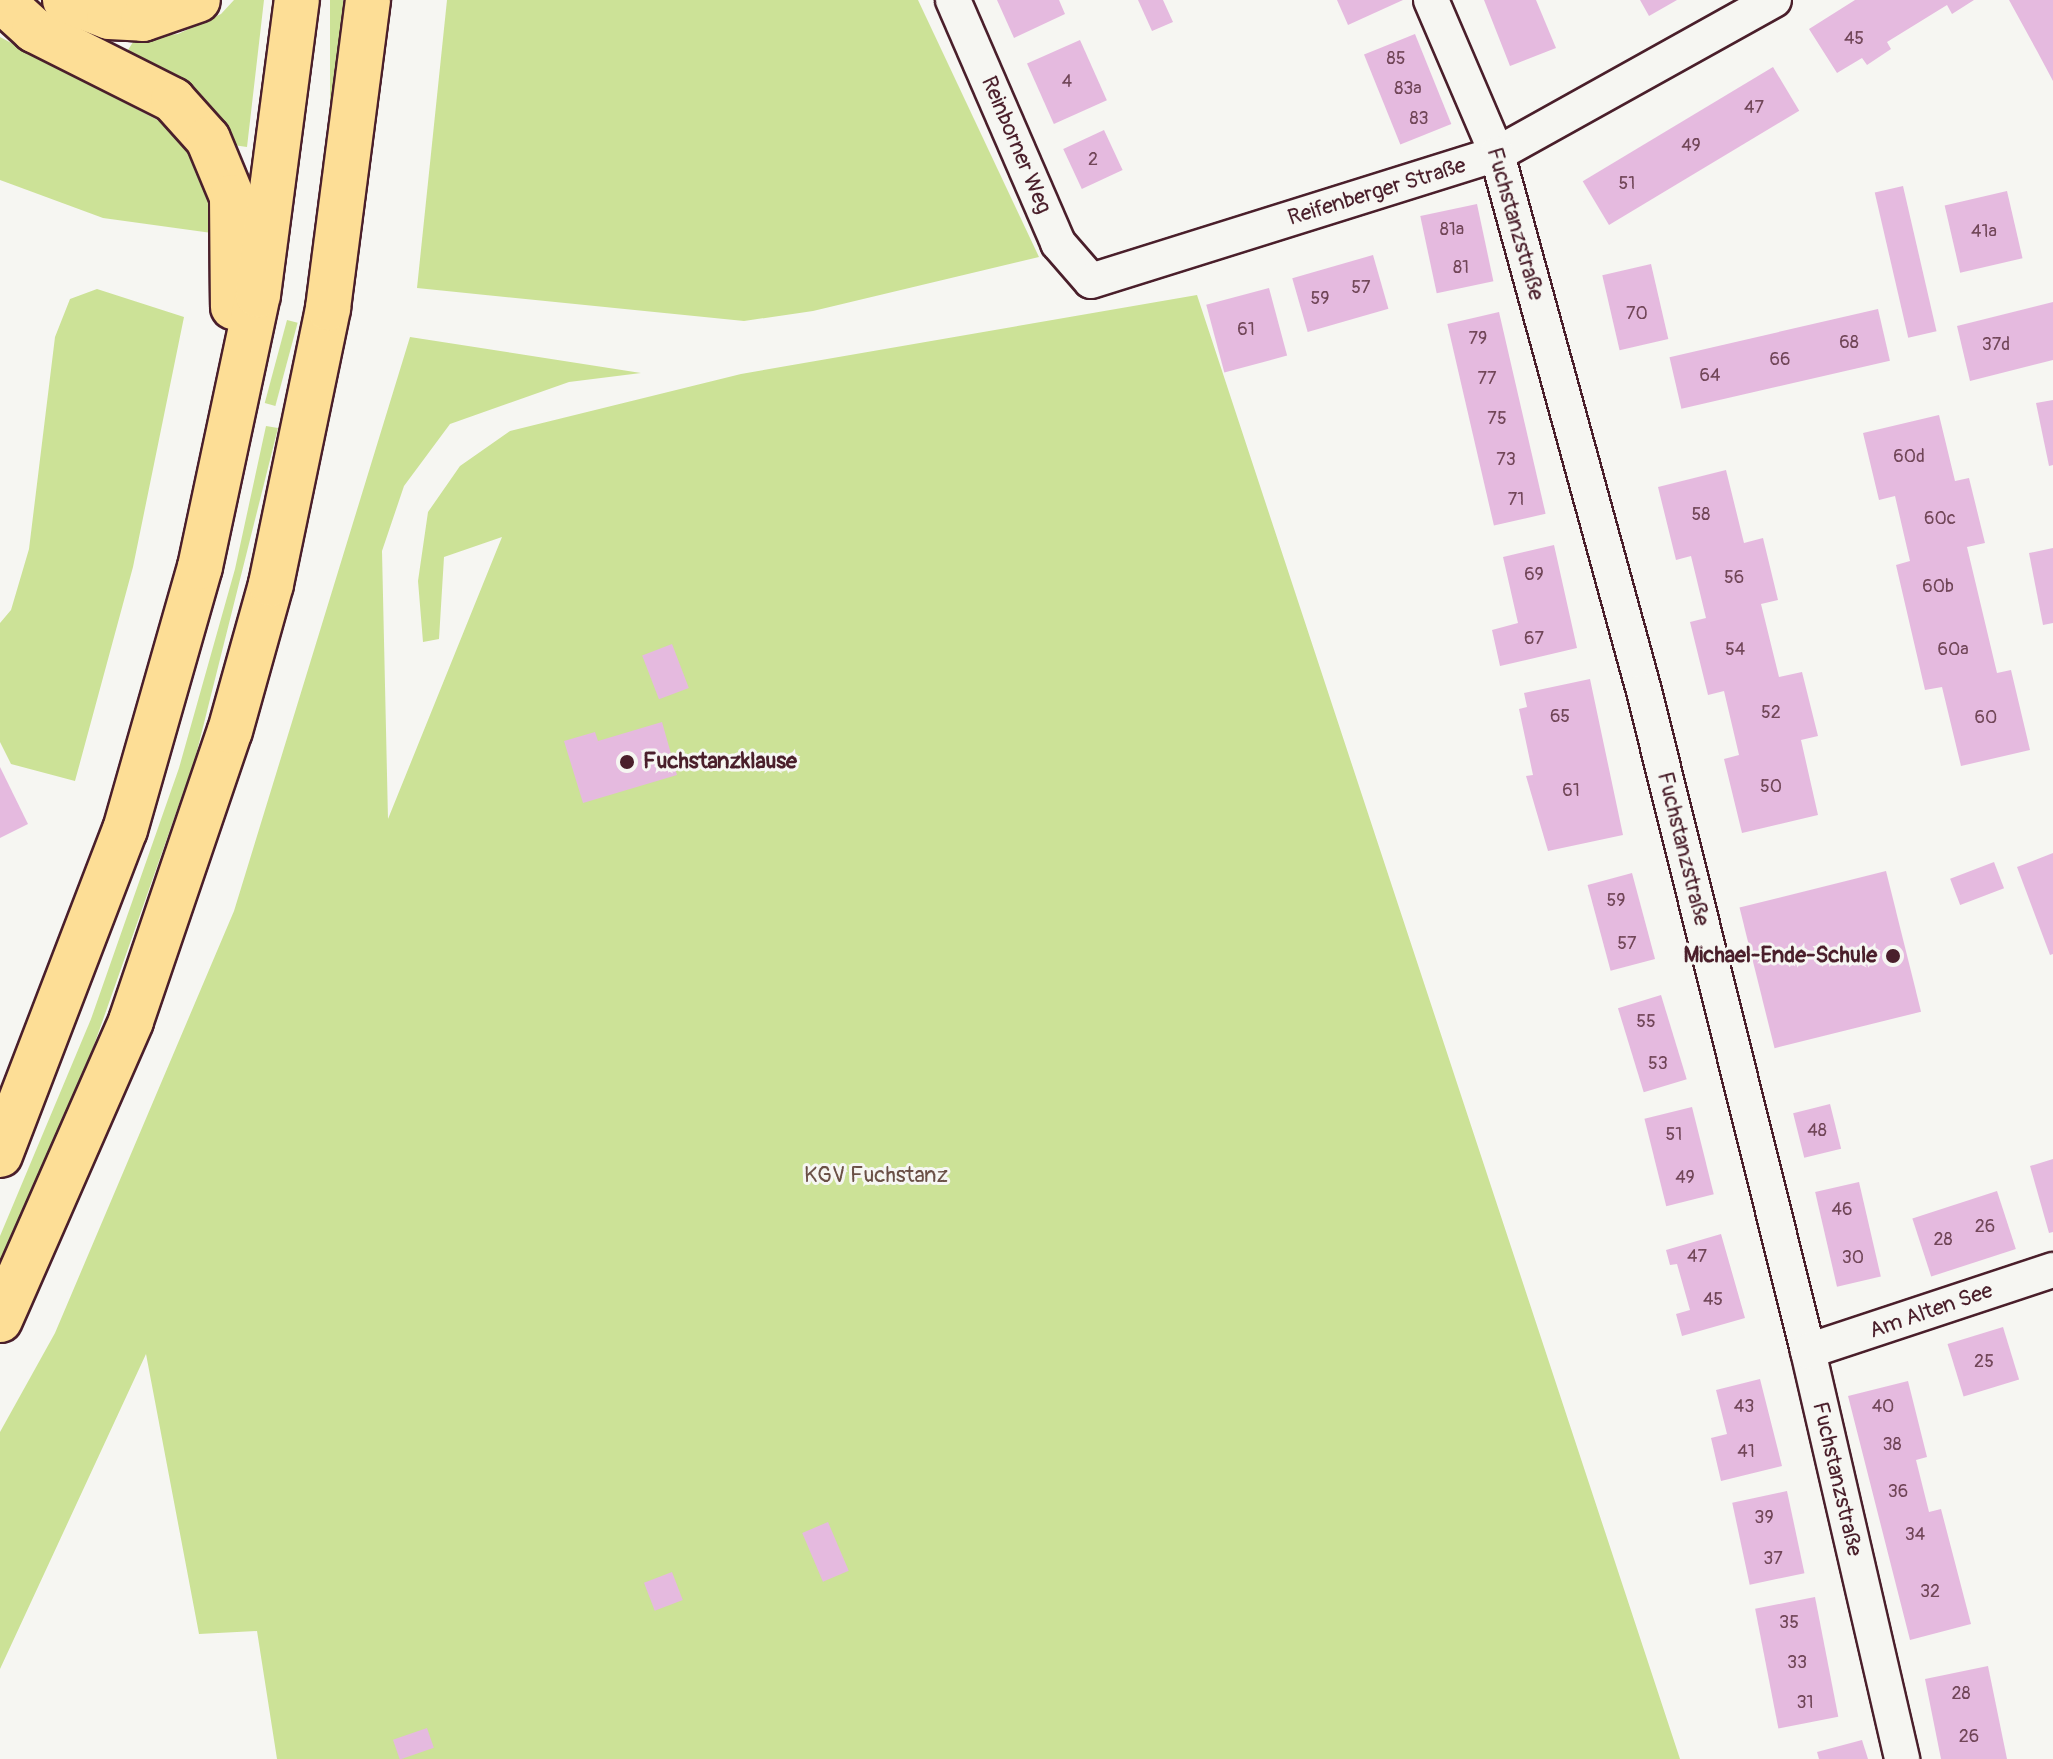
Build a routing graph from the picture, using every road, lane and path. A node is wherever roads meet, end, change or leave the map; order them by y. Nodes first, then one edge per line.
1 (1, 0) edge
2 (65, 0) edge
3 (198, 0) edge
4 (297, 0) edge
5 (368, 0) edge
6 (953, 0) edge
7 (1431, 0) edge
8 (1774, 0) edge
9 (1497, 154) junction
10 (1091, 281) joint
11 (231, 434) junction
12 (0, 1155) edge
13 (2053, 1270) edge
14 (0, 1320) edge
15 (1808, 1351) junction
16 (1902, 1759) edge

1 - 11 highway
2 - 3 highway
4 - 11 highway
5 - 14 highway
6 - 10 street, Reinborner Weg
7 - 9 street, Fuchstanzstraße
8 - 9 street, Reifenberger Straße
9 - 10 street, Reifenberger Straße
9 - 15 street, Fuchstanzstraße
11 - 12 highway
13 - 15 street, Am Alten See
15 - 16 street, Fuchstanzstraße

